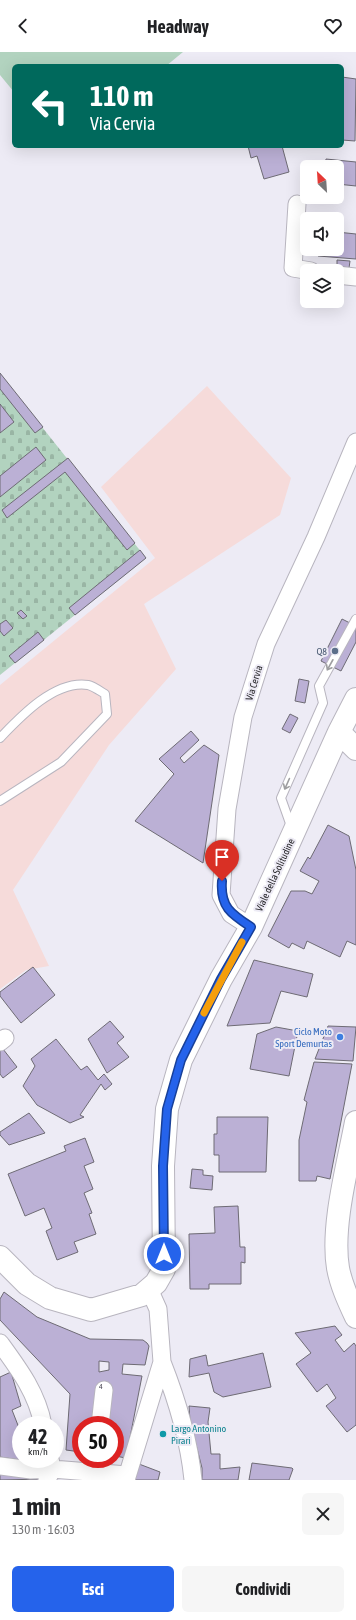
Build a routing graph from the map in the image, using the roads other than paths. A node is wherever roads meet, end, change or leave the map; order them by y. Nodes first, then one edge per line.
1 (298, 204) dead end
2 (300, 269) edge
3 (344, 275) edge
4 (356, 277) edge
5 (356, 442) edge
6 (356, 619) edge
7 (356, 699) edge
8 (339, 732) junction
9 (0, 738) edge
10 (356, 749) edge
11 (1, 799) edge
12 (294, 835) junction
13 (251, 927) junction
14 (356, 1122) edge
15 (0, 1257) edge
16 (149, 1289) junction
17 (356, 1317) edge
18 (0, 1343) edge
19 (162, 1362) junction
20 (104, 1390) dead end
21 (41, 1416) edge
22 (101, 1416) edge
23 (0, 1466) edge
24 (72, 1468) edge
25 (101, 1468) edge
26 (50, 1469) edge
27 (126, 1477) edge
28 (193, 1480) edge

1 - 2 street
3 - 4 street
5 - 13 street, Via Cervia
6 -> 12 lane
7 - 8 main road, Viale della Solitudine
8 - 10 main road
8 - 12 main road, Viale della Solitudine
9 - 11 lane
12 - 13 main road, Viale della Solitudine
13 - 16 main road, Viale della Solitudine
14 - 17 main road
15 - 16 main road, Viale della Solitudine
16 - 19 street
18 - 21 street
19 - 27 street
19 - 28 street
20 - 22 street
23 - 26 street
24 - 26 street
25 - 27 street

